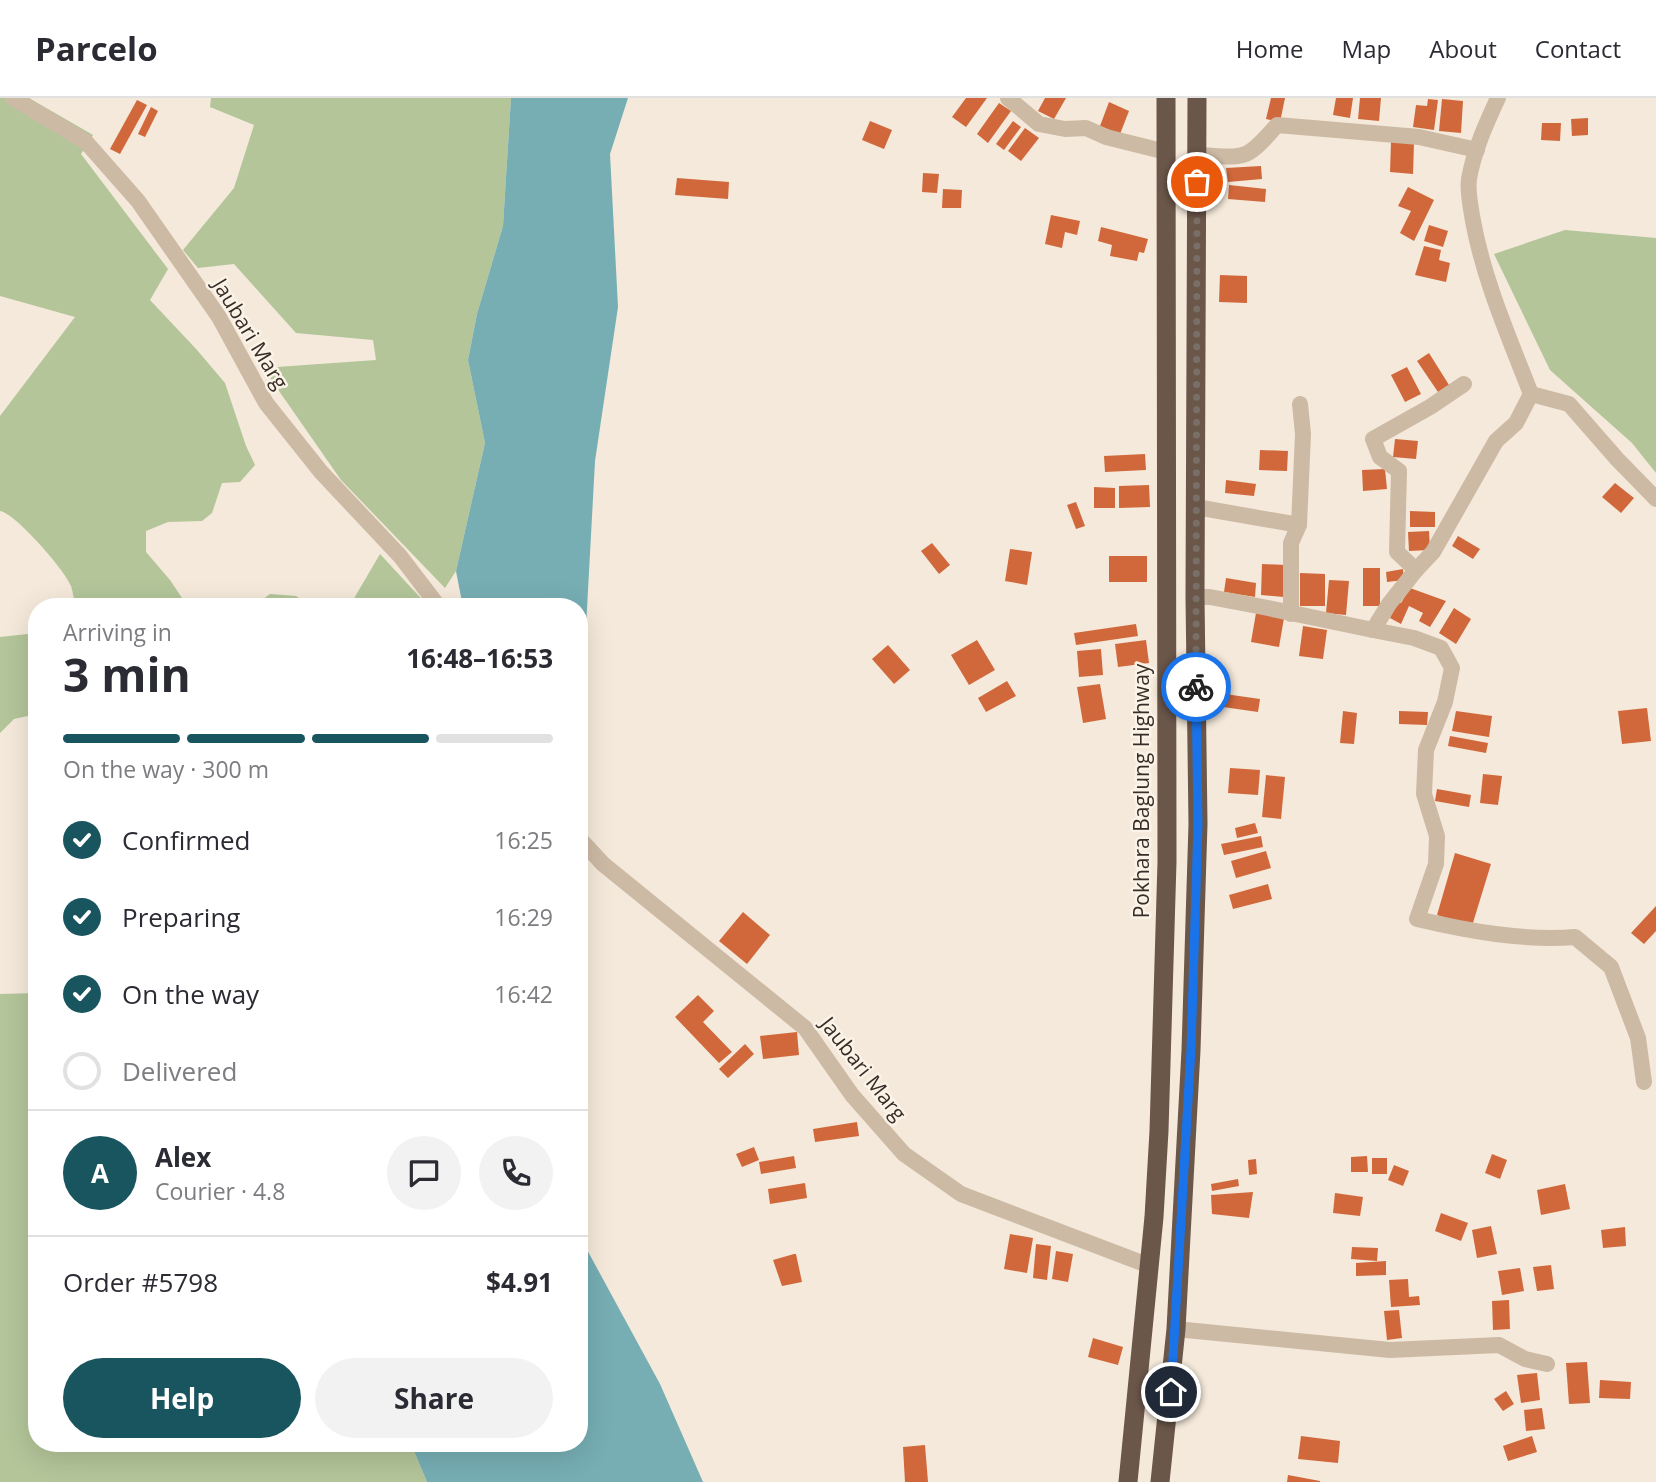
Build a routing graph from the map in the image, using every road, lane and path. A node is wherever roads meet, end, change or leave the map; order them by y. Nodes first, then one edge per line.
1 (13, 98) edge
2 (1008, 98) edge
3 (1166, 98) edge
4 (1197, 98) edge
5 (1498, 98) edge
6 (1477, 150) junction
7 (1166, 152) junction
8 (1197, 155) junction
9 (1464, 384) dead end
10 (1531, 394) junction
11 (1300, 404) dead end
12 (1656, 499) edge
13 (1196, 507) junction
14 (1299, 525) junction
15 (1416, 570) junction
16 (1195, 597) junction
17 (432, 598) edge
18 (1292, 614) junction
19 (1373, 630) junction
20 (588, 848) edge
21 (1644, 1082) dead end
22 (1150, 1266) junction
23 (1176, 1329) junction
24 (1547, 1364) dead end
25 (1128, 1482) edge
26 (1160, 1482) edge

1 - 17 street, Jaubari Marg
2 - 7 street
3 - 7 highway, Pokhara Baglung Highway
4 - 8 highway
5 - 6 street
6 - 8 street
6 - 10 street
7 - 22 highway, Pokhara Baglung Highway
8 - 13 highway
9 - 15 street
10 - 12 street
10 - 15 street
11 - 14 street
13 - 14 street
13 - 16 highway
14 - 18 street
15 - 19 street
16 - 18 street
16 - 23 highway
18 - 19 street
19 - 21 street
20 - 22 street, Jaubari Marg
22 - 25 highway, Pokhara Baglung Highway
23 - 24 street
23 - 26 highway

